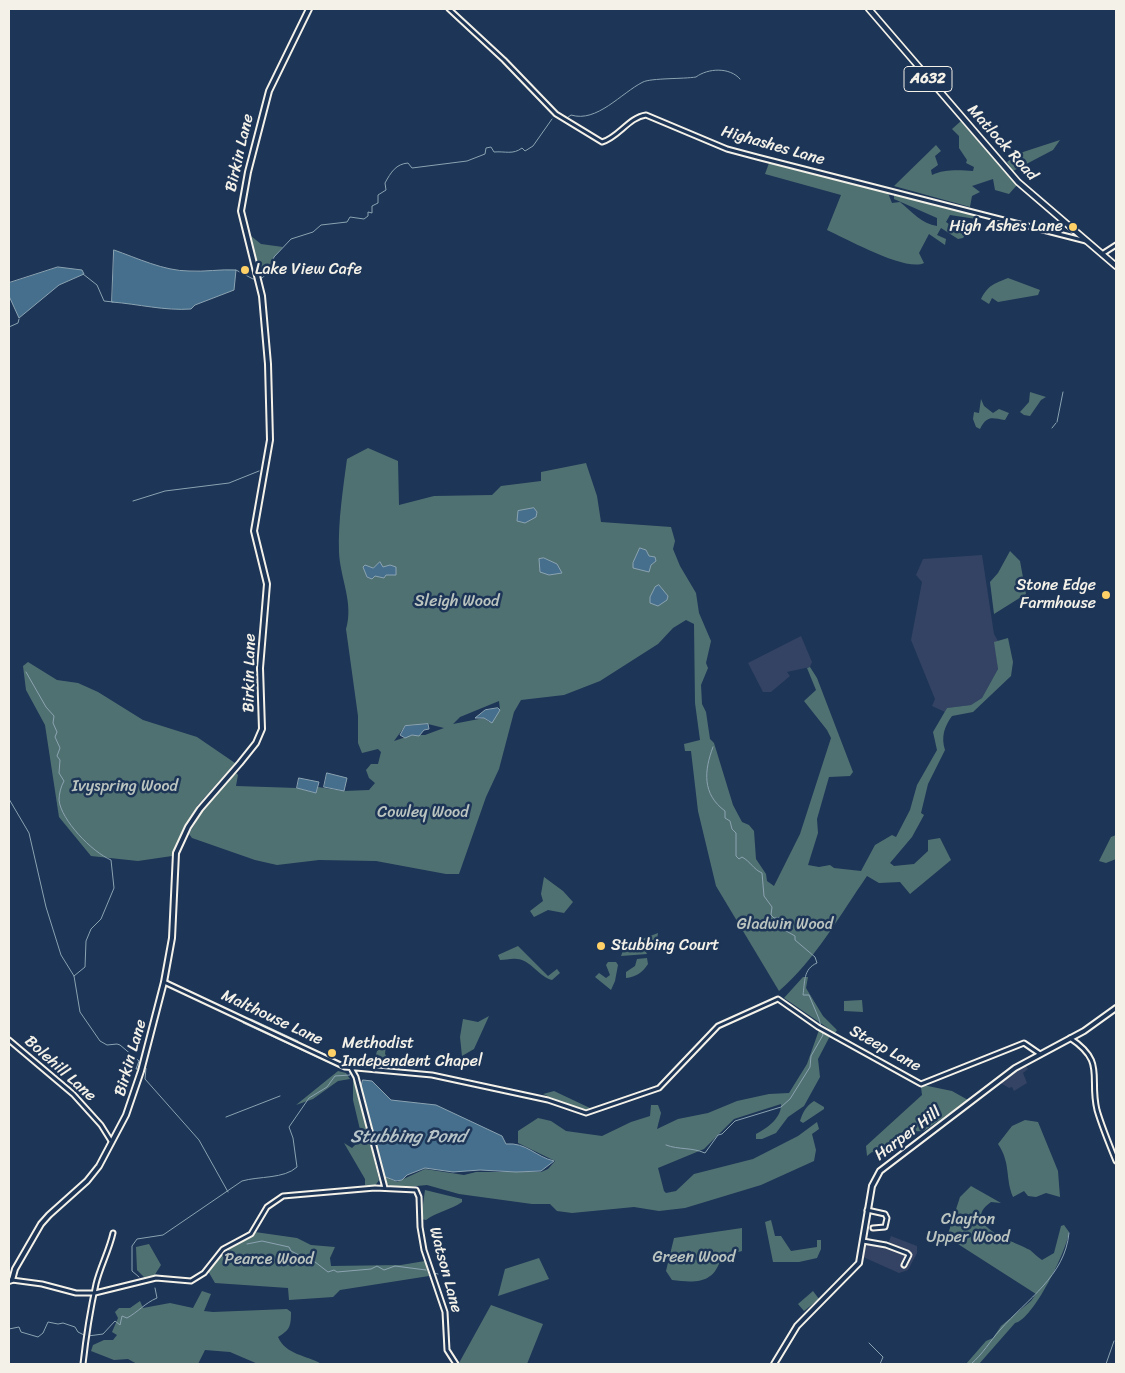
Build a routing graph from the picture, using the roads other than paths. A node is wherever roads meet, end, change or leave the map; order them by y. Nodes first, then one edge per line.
1 (309, 9) edge
2 (450, 9) edge
3 (869, 9) edge
4 (1087, 241) junction
5 (1116, 245) edge
6 (1102, 254) junction
7 (1116, 266) edge
8 (164, 982) junction
9 (778, 999) joint
10 (1116, 1008) edge
11 (1070, 1038) junction
12 (9, 1040) edge
13 (1040, 1054) junction
14 (351, 1068) junction
15 (363, 1068) junction
16 (356, 1077) junction
17 (111, 1141) junction
18 (1116, 1161) edge
19 (381, 1181) junction
20 (375, 1188) junction
21 (385, 1189) junction
22 (867, 1210) junction
23 (873, 1228) dead end
24 (113, 1233) dead end
25 (863, 1241) junction
26 (904, 1265) dead end
27 (10, 1281) edge
28 (95, 1293) junction
29 (83, 1364) edge
30 (456, 1364) edge
31 (774, 1364) edge

1 - 8 street, Birkin Lane
2 - 4 street, Highashes Lane
3 - 4 main road, Matlock Road / A632
4 - 6 main road, A632
5 - 6 street
6 - 7 main road, A632
8 - 14 street, Malthouse Lane
8 - 17 street, Birkin Lane
9 - 13 street, Steep Lane
9 - 15 street, Malthouse Lane
10 - 11 street, Harper Hill
11 - 13 street, Harper Hill
11 - 18 street
12 - 17 street, Bolehill Lane
13 - 22 street, Harper Hill
14 - 15 street, Malthouse Lane
14 - 16 street
15 - 16 street
16 - 19 street
17 - 27 street, Birkin Lane
19 - 20 street
19 - 21 street
20 - 21 street, Watson Lane
20 - 28 street, Watson Lane
21 - 30 street, Watson Lane
22 - 23 street
22 - 25 street, Harper Hill
24 - 28 street
25 - 26 street
25 - 31 street, Harper Hill
27 - 28 street, Watson Lane
28 - 29 street

